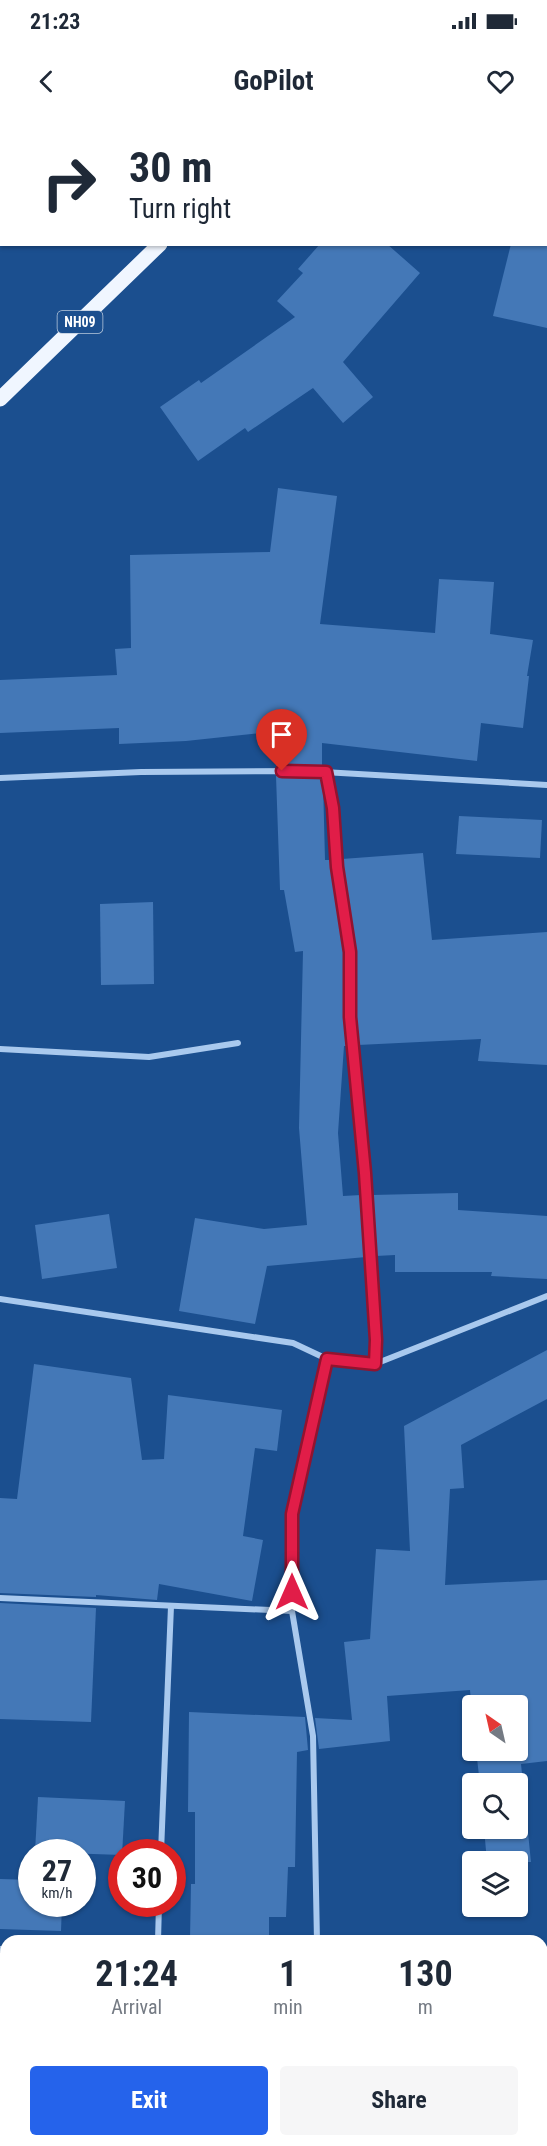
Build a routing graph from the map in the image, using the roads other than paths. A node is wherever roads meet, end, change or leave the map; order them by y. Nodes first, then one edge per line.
1 (158, 246) edge
2 (0, 399) edge
3 (326, 772) junction
4 (0, 778) edge
5 (547, 785) edge
6 (238, 1043) dead end
7 (0, 1049) edge
8 (547, 1296) edge
9 (0, 1299) edge
10 (327, 1359) junction
11 (375, 1364) junction
12 (0, 1598) edge
13 (171, 1606) junction
14 (292, 1611) junction
15 (162, 1839) edge
16 (159, 1917) edge
17 (158, 1935) edge
18 (317, 1935) edge

1 - 2 main road, NH09
3 - 4 street
3 - 5 street
3 - 11 street
6 - 7 street
8 - 11 street
9 - 10 street
10 - 11 street
10 - 14 street
12 - 13 street
13 - 14 street
13 - 15 street
14 - 18 street
16 - 17 street

